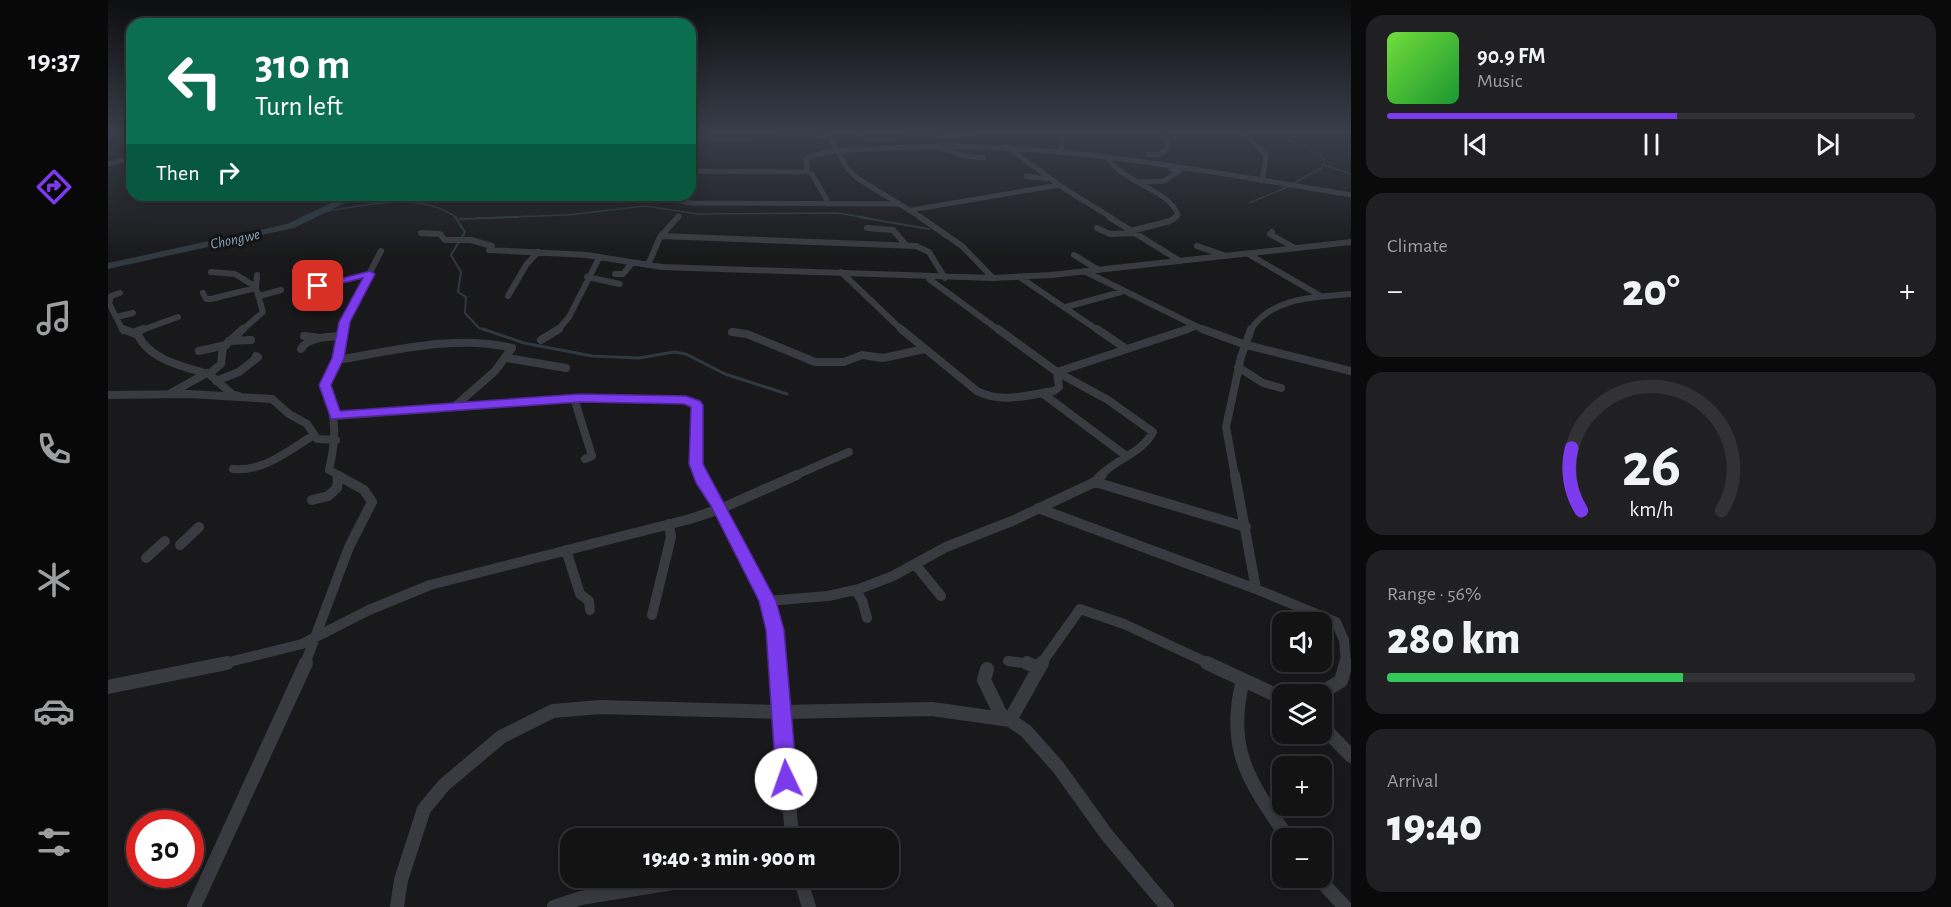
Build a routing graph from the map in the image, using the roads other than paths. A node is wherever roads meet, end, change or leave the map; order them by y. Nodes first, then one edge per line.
1 (810, 173) edge
2 (852, 173) edge
3 (1043, 173) edge
4 (1123, 173) edge
5 (1177, 173) edge
6 (1219, 173) edge
7 (1263, 173) edge
8 (1026, 176) dead end
9 (1052, 180) junction
10 (1262, 181) junction
11 (1137, 182) junction
12 (1059, 184) junction
13 (1351, 195) edge
14 (678, 201) edge
15 (829, 204) junction
16 (899, 204) junction
17 (910, 210) junction
18 (679, 216) dead end
19 (867, 228) dead end
20 (1097, 228) dead end
21 (1133, 232) junction
22 (1272, 232) dead end
23 (421, 233) dead end
24 (661, 236) junction
25 (1351, 242) edge
26 (906, 246) junction
27 (1197, 246) dead end
28 (1296, 248) junction
29 (381, 251) dead end
30 (538, 252) junction
31 (1247, 254) junction
32 (1074, 255) dead end
33 (1226, 256) junction
34 (599, 258) junction
35 (1179, 261) junction
36 (632, 262) junction
37 (648, 265) junction
38 (1098, 270) junction
39 (1083, 271) junction
40 (303, 272) dead end
41 (842, 272) junction
42 (370, 274) junction
43 (615, 274) dead end
44 (211, 275) dead end
45 (257, 275) dead end
46 (926, 277) junction
47 (587, 278) junction
48 (949, 278) junction
49 (993, 278) junction
50 (1021, 278) junction
51 (335, 282) junction
52 (620, 284) dead end
53 (318, 286) dead end
54 (943, 288) junction
55 (257, 290) junction
56 (281, 290) dead end
57 (1121, 292) junction
58 (120, 293) dead end
59 (203, 293) dead end
60 (1351, 294) edge
61 (1319, 295) junction
62 (508, 296) dead end
63 (1066, 307) junction
64 (134, 313) dead end
65 (116, 317) junction
66 (178, 317) dead end
67 (1195, 327) junction
68 (732, 332) dead end
69 (133, 333) junction
70 (304, 336) dead end
71 (344, 336) junction
72 (320, 338) junction
73 (251, 340) dead end
74 (541, 340) dead end
75 (228, 343) junction
76 (456, 345) junction
77 (1246, 345) junction
78 (1125, 348) junction
79 (301, 349) dead end
80 (925, 349) junction
81 (199, 351) dead end
82 (468, 351) dead end
83 (256, 356) dead end
84 (507, 357) junction
85 (338, 360) junction
86 (1238, 367) junction
87 (566, 368) dead end
88 (1351, 371) edge
89 (1056, 372) junction
90 (208, 374) junction
91 (216, 381) junction
92 (1281, 388) dead end
93 (1042, 393) junction
94 (108, 395) edge
95 (166, 395) junction
96 (241, 397) junction
97 (574, 398) junction
98 (454, 407) junction
99 (335, 416) junction
100 (314, 435) junction
101 (336, 440) junction
102 (849, 452) dead end
103 (1125, 455) junction
104 (585, 459) dead end
105 (233, 469) dead end
106 (338, 476) junction
107 (1095, 482) junction
108 (312, 500) dead end
109 (1038, 508) junction
110 (720, 509) junction
111 (669, 524) junction
112 (199, 527) dead end
113 (1246, 527) junction
114 (165, 541) dead end
115 (180, 544) dead end
116 (566, 549) junction
117 (146, 558) dead end
118 (915, 564) junction
119 (1256, 589) junction
120 (855, 590) junction
121 (941, 596) dead end
122 (767, 601) junction
123 (590, 610) dead end
124 (652, 615) dead end
125 (867, 618) dead end
126 (318, 636) junction
127 (1008, 661) dead end
128 (1038, 668) junction
129 (987, 669) dead end
130 (1243, 680) junction
131 (1332, 685) edge
132 (108, 687) edge
133 (1272, 693) edge
134 (782, 712) junction
135 (1006, 719) junction
136 (1332, 736) edge
137 (1351, 756) edge
138 (791, 828) edge
139 (1281, 828) edge
140 (654, 888) edge
141 (803, 888) edge
142 (1327, 888) edge
143 (581, 903) edge
144 (194, 907) edge
145 (397, 907) edge
146 (554, 907) edge
147 (808, 907) edge
148 (1167, 907) edge
149 (1344, 907) edge

1 - 15 street
2 - 16 street
3 - 9 street
4 - 11 street
5 - 11 street
6 - 10 street
7 - 10 street
8 - 9 street
9 - 12 street
10 - 13 street
11 - 21 street
12 - 17 street
12 - 21 street
14 - 15 street
15 - 16 street
16 - 17 street
17 - 49 street
18 - 24 street
19 - 26 street
20 - 21 street
21 - 35 street
22 - 28 street
23 - 30 street
24 - 26 street
24 - 37 street
25 - 28 street
26 - 48 street
27 - 33 street
28 - 31 street
29 - 42 street
30 - 34 street
30 - 62 street
31 - 33 street
31 - 61 street
32 - 38 street
33 - 35 street
34 - 36 street
34 - 47 street
35 - 38 street
36 - 37 street
36 - 43 street
37 - 41 street
38 - 39 street
39 - 50 street
39 - 57 street
40 - 51 street
41 - 46 street
41 - 80 street
42 - 51 street
42 - 71 street
44 - 55 street
45 - 55 street
46 - 48 street
46 - 54 street
47 - 52 street
47 - 74 street
48 - 49 street
48 - 54 street
49 - 50 street
50 - 63 street
51 - 53 street
54 - 89 street
55 - 56 street
55 - 59 street
55 - 75 street
57 - 63 street
57 - 67 street
58 - 65 street
60 - 61 street
61 - 77 street
63 - 78 street
64 - 65 street
65 - 69 street
66 - 69 street
67 - 77 street
67 - 78 street
68 - 80 street
69 - 90 street
70 - 72 street
71 - 72 street
71 - 85 street
72 - 79 street
73 - 75 street
75 - 81 street
75 - 90 street
76 - 82 street
76 - 84 street
76 - 85 street
77 - 86 street
77 - 88 street
78 - 89 street
80 - 93 street
83 - 91 street
84 - 87 street
84 - 98 street
85 - 99 street
86 - 92 street
86 - 113 street
89 - 93 street
89 - 103 street
90 - 91 street
90 - 95 street
91 - 96 street
93 - 103 street
94 - 95 street
95 - 96 street
96 - 100 street
97 - 98 street
97 - 104 street
97 - 110 street
98 - 99 street
99 - 101 street
100 - 101 street
100 - 105 street
101 - 106 street
102 - 110 street
103 - 107 street
106 - 108 street
106 - 126 street
107 - 109 street
107 - 113 street
109 - 118 street
109 - 119 street
110 - 111 street
110 - 122 street
111 - 116 street
111 - 124 street
112 - 115 street
113 - 119 street
114 - 117 street
116 - 123 street
116 - 126 street
118 - 120 street
118 - 121 street
119 - 131 street
120 - 122 street
120 - 125 street
122 - 134 street
126 - 132 street
126 - 144 street
127 - 128 street
128 - 130 street
128 - 135 street
129 - 135 street
130 - 133 street
130 - 139 street
134 - 135 street
134 - 138 street
134 - 145 street
135 - 148 street
136 - 137 street
140 - 143 street
141 - 147 street
142 - 149 street
143 - 146 street

